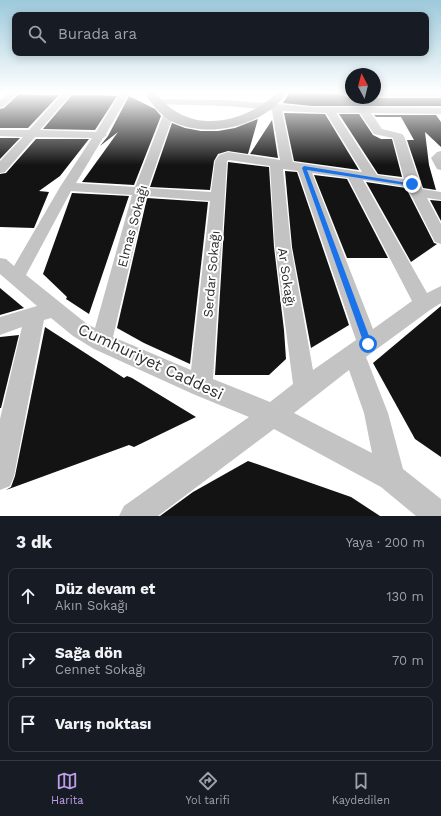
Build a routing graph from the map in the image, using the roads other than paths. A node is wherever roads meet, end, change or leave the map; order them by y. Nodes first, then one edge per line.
1 (48, 116) edge
2 (111, 116) edge
3 (168, 116) edge
4 (174, 116) edge
5 (252, 116) edge
6 (274, 116) edge
7 (333, 116) edge
8 (368, 116) edge
9 (0, 133) edge
10 (32, 134) junction
11 (100, 135) junction
12 (441, 155) edge
13 (289, 166) junction
14 (441, 166) edge
15 (0, 169) edge
16 (353, 175) junction
17 (373, 178) junction
18 (67, 187) junction
19 (414, 189) junction
20 (140, 192) junction
21 (441, 196) edge
22 (218, 197) junction
23 (441, 238) edge
24 (0, 264) edge
25 (16, 278) junction
26 (432, 299) edge
27 (44, 312) junction
28 (0, 326) edge
29 (101, 342) junction
30 (361, 349) junction
31 (201, 386) junction
32 (305, 389) junction
33 (273, 415) junction
34 (0, 476) edge
35 (391, 477) junction
36 (134, 516) edge
37 (439, 516) edge

1 - 10 street
2 - 11 street
3 - 20 street, Elmas Sokağı
4 - 5 main road
6 - 13 street, Ar Sokağı
7 - 17 street
8 - 19 street
9 - 10 street
10 - 11 street
10 - 15 street
11 - 18 street
12 - 14 street
13 - 16 street
13 - 22 street, Serdar Sokağı
13 - 30 street
13 - 32 street, Ar Sokağı
16 - 17 street
16 - 26 street
17 - 19 street
18 - 20 street
18 - 25 street
19 - 21 street
19 - 23 street
20 - 22 street
20 - 29 street, Elmas Sokağı
22 - 31 street, Serdar Sokağı
24 - 25 street, Cumhuriyet Caddesi
25 - 27 street, Cumhuriyet Caddesi
26 - 30 street
27 - 28 street
27 - 29 street, Cumhuriyet Caddesi
27 - 34 street
29 - 31 street, Cumhuriyet Caddesi
30 - 32 street
30 - 35 street
31 - 33 street, Cumhuriyet Caddesi
32 - 33 street
33 - 35 street, Cumhuriyet Caddesi
33 - 36 street
35 - 37 street, Cumhuriyet Caddesi

